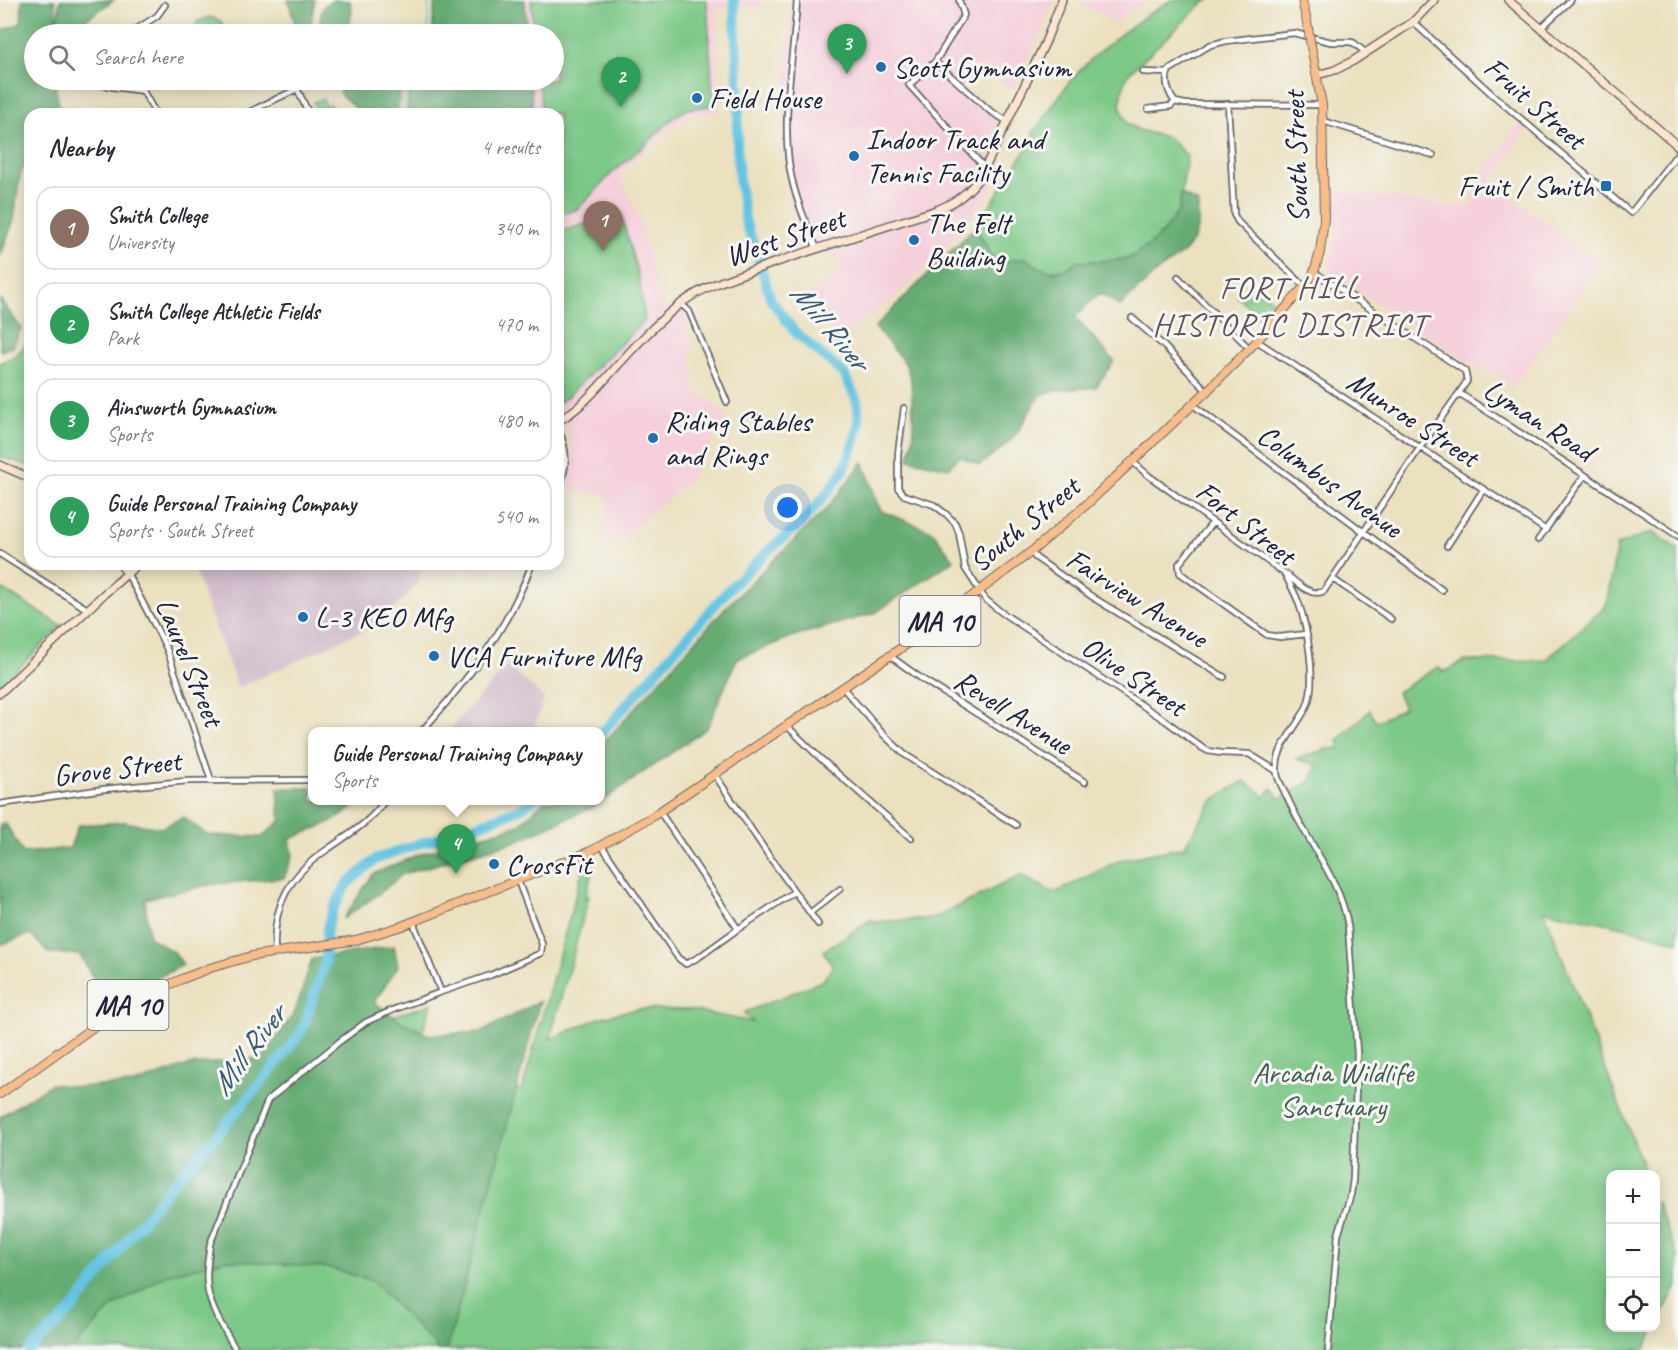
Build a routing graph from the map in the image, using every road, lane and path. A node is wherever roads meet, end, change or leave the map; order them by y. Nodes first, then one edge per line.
1 (797, 0) edge
2 (959, 0) edge
3 (1062, 0) edge
4 (1302, 0) edge
5 (1434, 0) edge
6 (1508, 0) edge
7 (1570, 0) edge
8 (165, 5) dead end
9 (1413, 22) junction
10 (145, 24) edge
11 (1541, 28) junction
12 (1366, 53) junction
13 (935, 62) junction
14 (1143, 72) dead end
15 (1167, 73) junction
16 (1317, 75) junction
17 (136, 90) edge
18 (295, 90) edge
19 (297, 90) edge
20 (143, 91) joint
21 (1175, 102) junction
22 (1228, 104) junction
23 (1322, 105) junction
24 (153, 108) edge
25 (257, 108) edge
26 (306, 108) edge
27 (1148, 109) dead end
28 (1007, 121) junction
29 (1323, 121) junction
30 (1678, 146) edge
31 (1678, 153) edge
32 (1432, 155) dead end
33 (985, 168) junction
34 (817, 249) junction
35 (1314, 272) junction
36 (1178, 276) dead end
37 (1305, 287) junction
38 (681, 304) junction
39 (1132, 318) dead end
40 (1257, 341) junction
41 (1250, 349) junction
42 (1207, 392) junction
43 (1459, 393) junction
44 (727, 402) dead end
45 (1193, 405) junction
46 (904, 408) dead end
47 (564, 416) edge
48 (564, 444) edge
49 (1419, 448) junction
50 (1133, 462) junction
51 (0, 465) edge
52 (564, 470) edge
53 (24, 475) edge
54 (1585, 475) junction
55 (1483, 490) junction
56 (1213, 522) junction
57 (1546, 530) junction
58 (1364, 532) junction
59 (1678, 536) edge
60 (1538, 540) dead end
61 (1447, 546) dead end
62 (1030, 552) junction
63 (0, 554) edge
64 (24, 569) edge
65 (25, 570) edge
66 (125, 570) edge
67 (131, 570) edge
68 (530, 570) edge
69 (127, 573) junction
70 (1284, 573) junction
71 (1333, 579) junction
72 (1442, 590) dead end
73 (980, 591) junction
74 (87, 609) junction
75 (1391, 619) dead end
76 (1306, 634) junction
77 (890, 656) junction
78 (1224, 677) dead end
79 (843, 688) junction
80 (0, 693) edge
81 (788, 726) junction
82 (425, 727) edge
83 (1277, 771) junction
84 (716, 775) junction
85 (211, 780) junction
86 (308, 780) edge
87 (1085, 782) dead end
88 (0, 804) edge
89 (382, 805) edge
90 (660, 812) junction
91 (1016, 825) dead end
92 (911, 838) dead end
93 (602, 846) junction
94 (518, 881) junction
95 (840, 889) dead end
96 (795, 892) junction
97 (810, 913) junction
98 (413, 922) junction
99 (818, 924) dead end
100 (738, 929) junction
101 (274, 951) junction
102 (441, 992) junction
103 (0, 1094) edge
104 (236, 1350) edge
105 (1328, 1350) edge

1 - 34 street
2 - 13 street
3 - 28 main road, West Street
4 - 16 main road, South Street / MA 10, bridge
5 - 9 main road
6 - 11 main road
7 - 11 street
8 - 10 street
9 - 12 main road
9 - 31 street, Fruit Street
11 - 30 main road
12 - 15 street
12 - 16 main road
13 - 28 street
13 - 33 street
14 - 15 street
15 - 21 street
16 - 23 main road, South Street / MA 10
17 - 20 street
18 - 25 street
19 - 26 street
20 - 24 street
21 - 22 street
21 - 27 street
22 - 23 street
22 - 37 street
23 - 29 main road, South Street / MA 10
28 - 33 main road, West Street
29 - 32 street
29 - 35 main road, South Street / MA 10
33 - 34 main road, West Street
34 - 38 main road, West Street
35 - 37 main road, South Street / MA 10
35 - 43 street, Lyman Road
36 - 41 street
37 - 40 main road, South Street / MA 10
38 - 44 street
38 - 47 main road, West Street
39 - 42 street
40 - 41 main road, South Street / MA 10
40 - 49 street, Munroe Street
41 - 42 main road, South Street / MA 10
42 - 45 main road, South Street / MA 10
43 - 49 street
43 - 54 street, Lyman Road
45 - 50 main road, South Street / MA 10
45 - 58 street, Columbus Avenue
46 - 73 street, Olive Street
48 - 52 street
49 - 55 street, Munroe Street
49 - 58 street
50 - 56 street, Fort Street
50 - 62 main road, South Street / MA 10
51 - 53 main road
54 - 57 street
54 - 59 street, Lyman Road
55 - 57 street, Munroe Street
55 - 61 street
56 - 70 street, Fort Street
56 - 76 street
57 - 60 street
58 - 71 street
58 - 72 street, Columbus Avenue
62 - 73 main road, South Street / MA 10
62 - 78 street, Fairview Avenue
63 - 64 street
65 - 74 street
66 - 69 main road, Laurel Street
67 - 69 main road
68 - 82 street
69 - 74 main road
69 - 85 street, Laurel Street
70 - 71 street
70 - 76 street, Fort Street
71 - 75 street
73 - 77 main road, South Street / MA 10
73 - 83 street, Olive Street
74 - 80 main road
76 - 83 street, Fort Street
77 - 79 main road, South Street / MA 10
77 - 87 street, Revell Avenue
79 - 81 main road, South Street / MA 10
79 - 91 street
81 - 84 main road, South Street / MA 10
81 - 92 street
83 - 105 street
84 - 90 main road, South Street / MA 10
84 - 96 street
85 - 86 street, Grove Street
85 - 88 street, Grove Street
89 - 101 street
90 - 93 main road, South Street / MA 10
90 - 100 street
93 - 94 main road, South Street / MA 10
93 - 100 street
94 - 98 main road, South Street / MA 10
94 - 102 street
95 - 97 street
96 - 97 street
96 - 100 street
97 - 99 street
98 - 101 main road, South Street / MA 10
98 - 102 street
101 - 103 main road, MA 10
102 - 104 street

